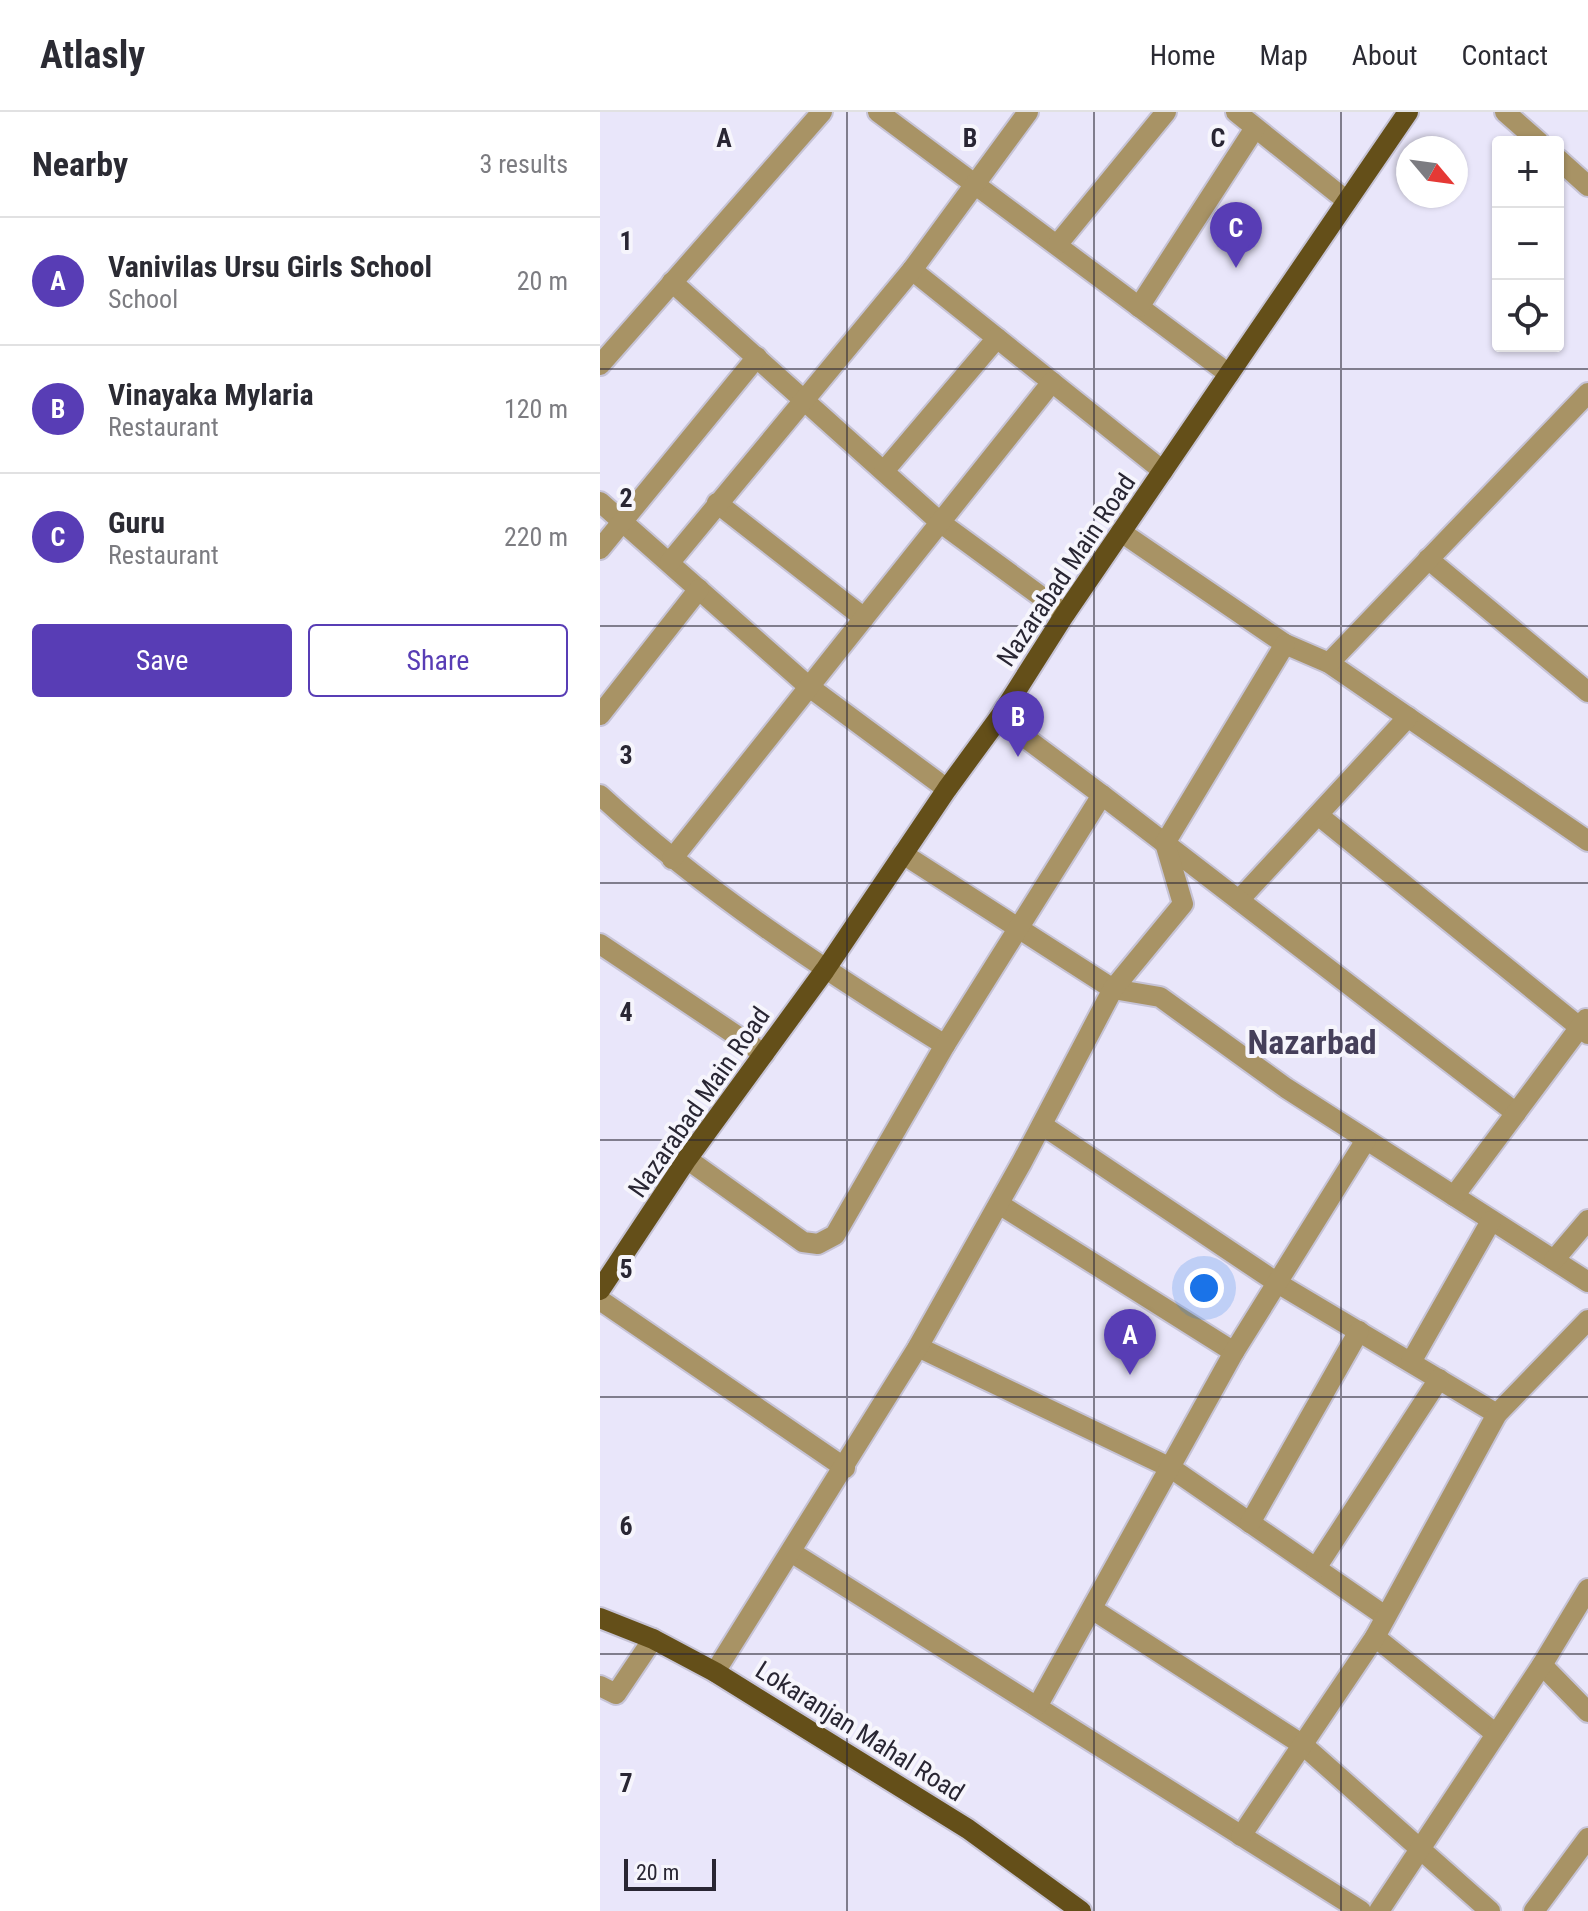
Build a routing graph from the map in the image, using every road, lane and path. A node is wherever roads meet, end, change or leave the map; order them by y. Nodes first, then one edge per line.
1 (822, 112) edge
2 (878, 112) edge
3 (1028, 112) edge
4 (1166, 112) edge
5 (1236, 112) edge
6 (1408, 112) edge
7 (1505, 112) edge
8 (1255, 128) junction
9 (1532, 136) edge
10 (1564, 164) edge
11 (974, 183) junction
12 (1588, 186) edge
13 (1347, 201) junction
14 (1057, 245) junction
15 (912, 270) junction
16 (672, 282) junction
17 (1139, 307) junction
18 (997, 338) junction
19 (757, 357) junction
20 (600, 365) edge
21 (1229, 374) junction
22 (1052, 382) junction
23 (1588, 393) edge
24 (803, 398) junction
25 (884, 471) junction
26 (1163, 471) junction
27 (600, 502) edge
28 (717, 503) junction
29 (623, 521) junction
30 (941, 523) junction
31 (1121, 532) junction
32 (600, 549) edge
33 (1428, 559) junction
34 (670, 562) junction
35 (699, 589) junction
36 (1065, 614) junction
37 (864, 618) junction
38 (1285, 644) junction
39 (1329, 663) junction
40 (808, 686) junction
41 (1588, 692) edge
42 (600, 715) edge
43 (1408, 717) junction
44 (999, 718) junction
45 (947, 789) junction
46 (600, 795) edge
47 (1102, 795) junction
48 (1318, 815) junction
49 (1588, 841) edge
50 (1165, 843) junction
51 (903, 854) junction
52 (672, 859) junction
53 (1239, 900) junction
54 (1018, 930) junction
55 (600, 944) edge
56 (825, 970) junction
57 (1113, 989) junction
58 (1585, 1026) edge
59 (945, 1045) junction
60 (764, 1054) junction
61 (1516, 1113) junction
62 (1042, 1125) junction
63 (1366, 1140) junction
64 (687, 1159) junction
65 (1454, 1196) junction
66 (999, 1204) junction
67 (1588, 1220) edge
68 (1491, 1221) junction
69 (1554, 1260) junction
70 (1588, 1282) edge
71 (1279, 1284) junction
72 (600, 1290) edge
73 (600, 1300) edge
74 (1588, 1320) edge
75 (1359, 1331) junction
76 (918, 1347) junction
77 (1234, 1352) junction
78 (1411, 1362) junction
79 (1439, 1379) junction
80 (1497, 1414) junction
81 (845, 1468) junction
82 (1171, 1468) junction
83 (1250, 1523) junction
84 (791, 1552) junction
85 (1316, 1568) junction
86 (1588, 1589) edge
87 (1092, 1609) junction
88 (1385, 1616) junction
89 (600, 1618) edge
90 (1375, 1637) junction
91 (653, 1639) junction
92 (1542, 1665) junction
93 (715, 1672) junction
94 (600, 1686) edge
95 (1038, 1705) junction
96 (1588, 1712) edge
97 (1496, 1734) junction
98 (1303, 1745) junction
99 (1241, 1836) junction
100 (1588, 1838) edge
101 (1421, 1849) junction
102 (1081, 1911) edge
103 (1361, 1911) edge
104 (1379, 1911) edge
105 (1490, 1911) edge
106 (1534, 1911) edge

1 - 16 street
2 - 11 street
3 - 11 street
4 - 14 street
5 - 8 street
6 - 13 main road, Nazarabad Main Road
7 - 9 street
8 - 13 street
8 - 17 street
10 - 12 street
11 - 14 street
11 - 15 street
13 - 21 main road, Nazarabad Main Road
14 - 17 street
15 - 18 street
15 - 24 street
16 - 19 street
16 - 20 street
17 - 21 street
18 - 22 street
18 - 25 street
19 - 24 street
19 - 29 street
21 - 26 main road, Nazarabad Main Road
22 - 26 street
22 - 30 street
23 - 33 street
24 - 25 street
24 - 28 street
25 - 30 street
26 - 31 main road, Nazarabad Main Road
27 - 29 street
28 - 34 street
28 - 37 street
29 - 32 street
29 - 34 street
30 - 36 street
30 - 37 street
31 - 36 main road, Nazarabad Main Road
31 - 38 street
33 - 39 street
33 - 41 street
34 - 35 street
35 - 40 street
35 - 42 street
36 - 44 main road, Nazarabad Main Road
37 - 40 street
38 - 39 street
38 - 50 street
39 - 43 street
40 - 45 street
40 - 52 street
43 - 48 street
43 - 49 street
44 - 45 main road, Nazarabad Main Road
44 - 47 street
45 - 51 main road, Nazarabad Main Road
46 - 52 street
47 - 50 street
47 - 54 street
48 - 53 street
48 - 58 street
50 - 53 street
50 - 57 street
51 - 54 street
51 - 56 main road, Nazarabad Main Road
52 - 56 street
53 - 61 street
54 - 57 street
54 - 59 street
55 - 60 street
56 - 59 street
56 - 60 main road, Nazarabad Main Road
57 - 62 street
57 - 63 street
58 - 61 street
59 - 64 street
60 - 64 main road, Nazarabad Main Road
61 - 65 street
62 - 66 street
62 - 71 street
63 - 65 street
63 - 71 street
64 - 72 main road, Nazarabad Main Road
65 - 68 street
66 - 76 street
66 - 77 street
67 - 69 street
68 - 69 street
68 - 78 street
69 - 70 street
71 - 75 street
71 - 77 street
73 - 81 street
74 - 80 street
75 - 78 street
75 - 83 street
76 - 81 street
76 - 82 street
77 - 82 street
78 - 79 street
79 - 80 street
79 - 85 street
80 - 88 street
81 - 84 street
82 - 83 street
82 - 87 street
83 - 85 street
84 - 93 street
84 - 95 street
85 - 88 street
86 - 92 street
87 - 95 street
87 - 98 street
88 - 90 street
89 - 91 main road, Lokaranjan Mahal Road
90 - 97 street
90 - 98 street
91 - 93 main road, Lokaranjan Mahal Road
91 - 94 street
92 - 96 street
92 - 97 street
93 - 102 main road, Lokaranjan Mahal Road
95 - 99 street
97 - 101 street
98 - 99 street
98 - 101 street
99 - 103 street
100 - 106 street
101 - 104 street
101 - 105 street

